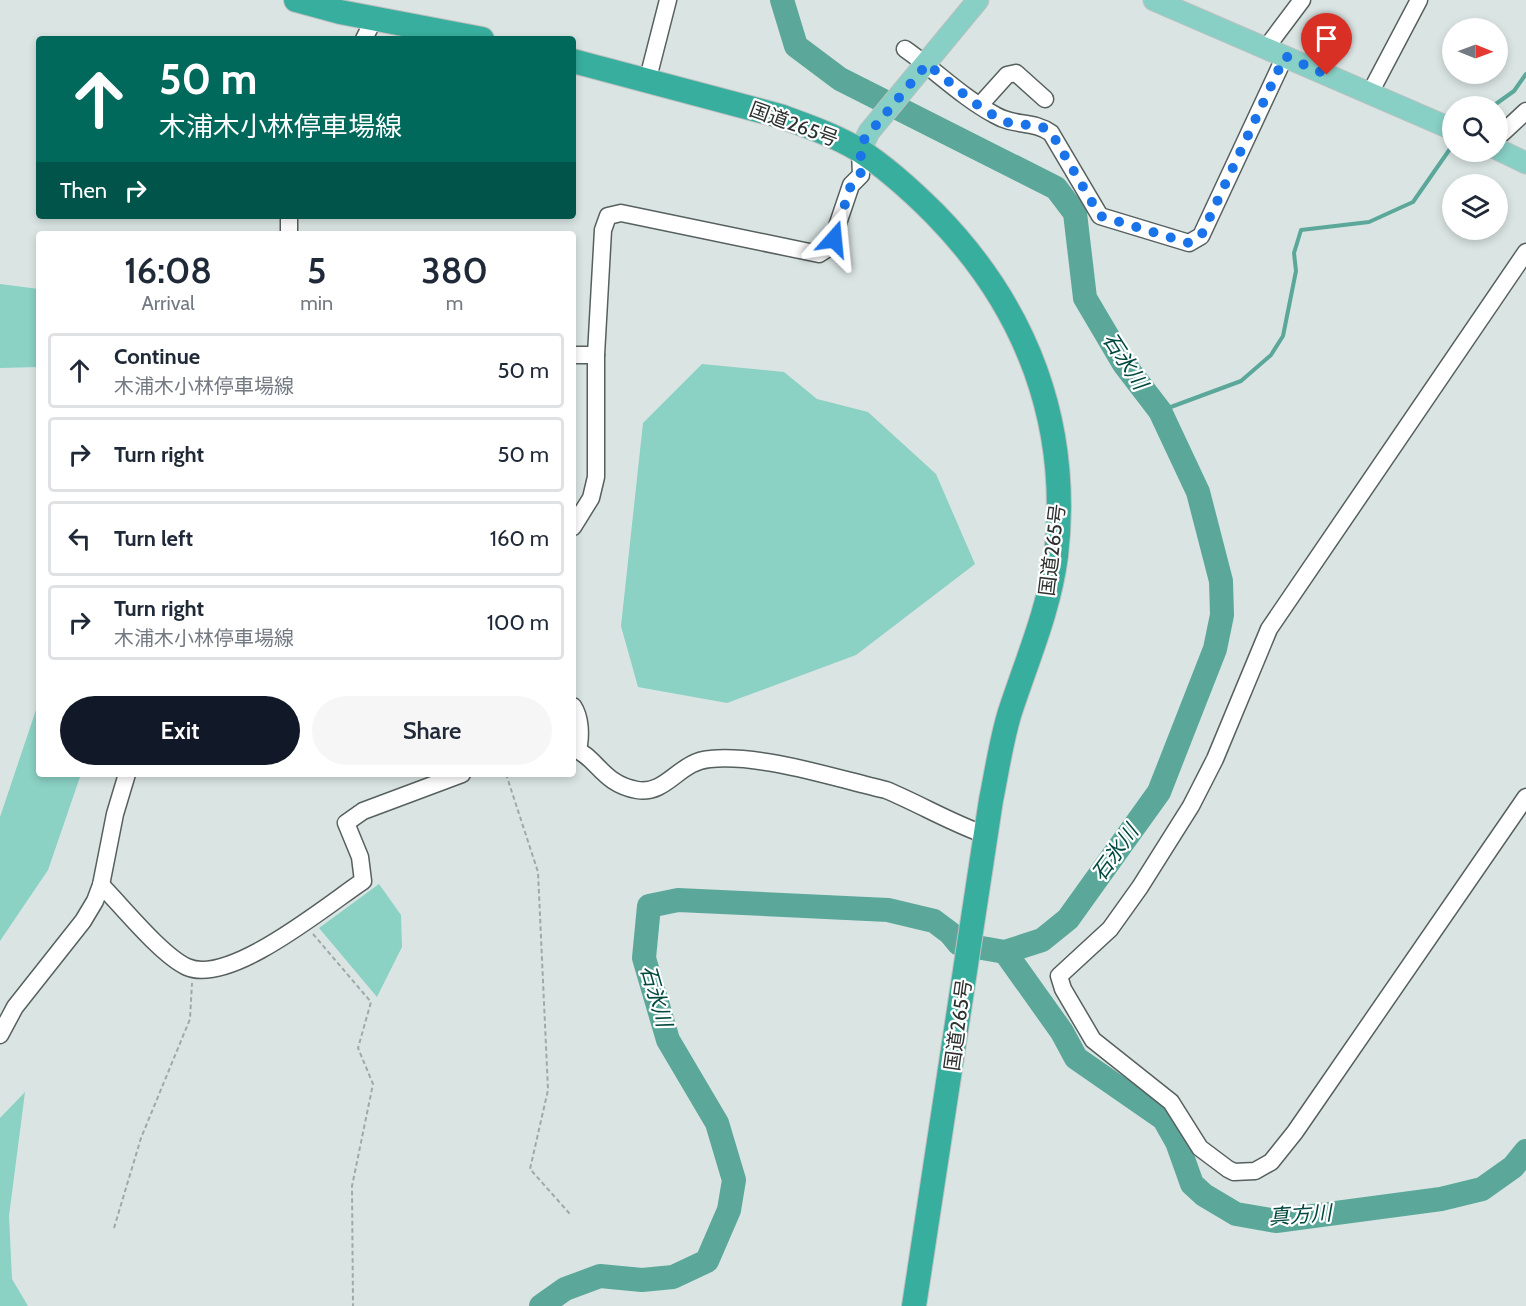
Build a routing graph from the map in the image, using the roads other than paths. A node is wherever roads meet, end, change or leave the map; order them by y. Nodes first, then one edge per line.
1 (296, 0) edge
2 (668, 0) edge
3 (978, 0) edge
4 (1154, 0) edge
5 (1302, 0) edge
6 (1419, 0) edge
7 (369, 29) edge
8 (448, 36) edge
9 (905, 49) dead end
10 (1276, 52) junction
11 (576, 62) edge
12 (925, 67) junction
13 (647, 82) junction
14 (1370, 93) junction
15 (1045, 99) dead end
16 (980, 105) junction
17 (1526, 111) edge
18 (1442, 125) edge
19 (1508, 128) edge
20 (864, 142) junction
21 (1508, 154) edge
22 (1526, 163) edge
23 (1526, 252) edge
24 (596, 355) junction
25 (576, 356) edge
26 (576, 522) edge
27 (576, 710) edge
28 (576, 749) edge
29 (126, 777) edge
30 (454, 777) edge
31 (1526, 797) edge
32 (986, 835) junction
33 (101, 885) junction
34 (0, 1035) edge
35 (918, 1302) edge

1 - 7 highway
2 - 13 street
3 - 12 main road
4 - 10 main road
5 - 10 street
6 - 14 street
7 - 8 highway
9 - 12 street
10 - 14 main road
10 - 16 street
11 - 13 highway, 国道265号
12 - 16 street
12 - 20 main road
13 - 20 highway, 国道265号
14 - 18 main road
15 - 16 street
17 - 19 street
20 - 24 street
20 - 32 highway, 国道265号
21 - 22 main road
23 - 31 street
24 - 25 street
24 - 26 street
27 - 28 street
28 - 32 street
29 - 33 street
30 - 33 street
32 - 35 highway, 国道265号
33 - 34 street

